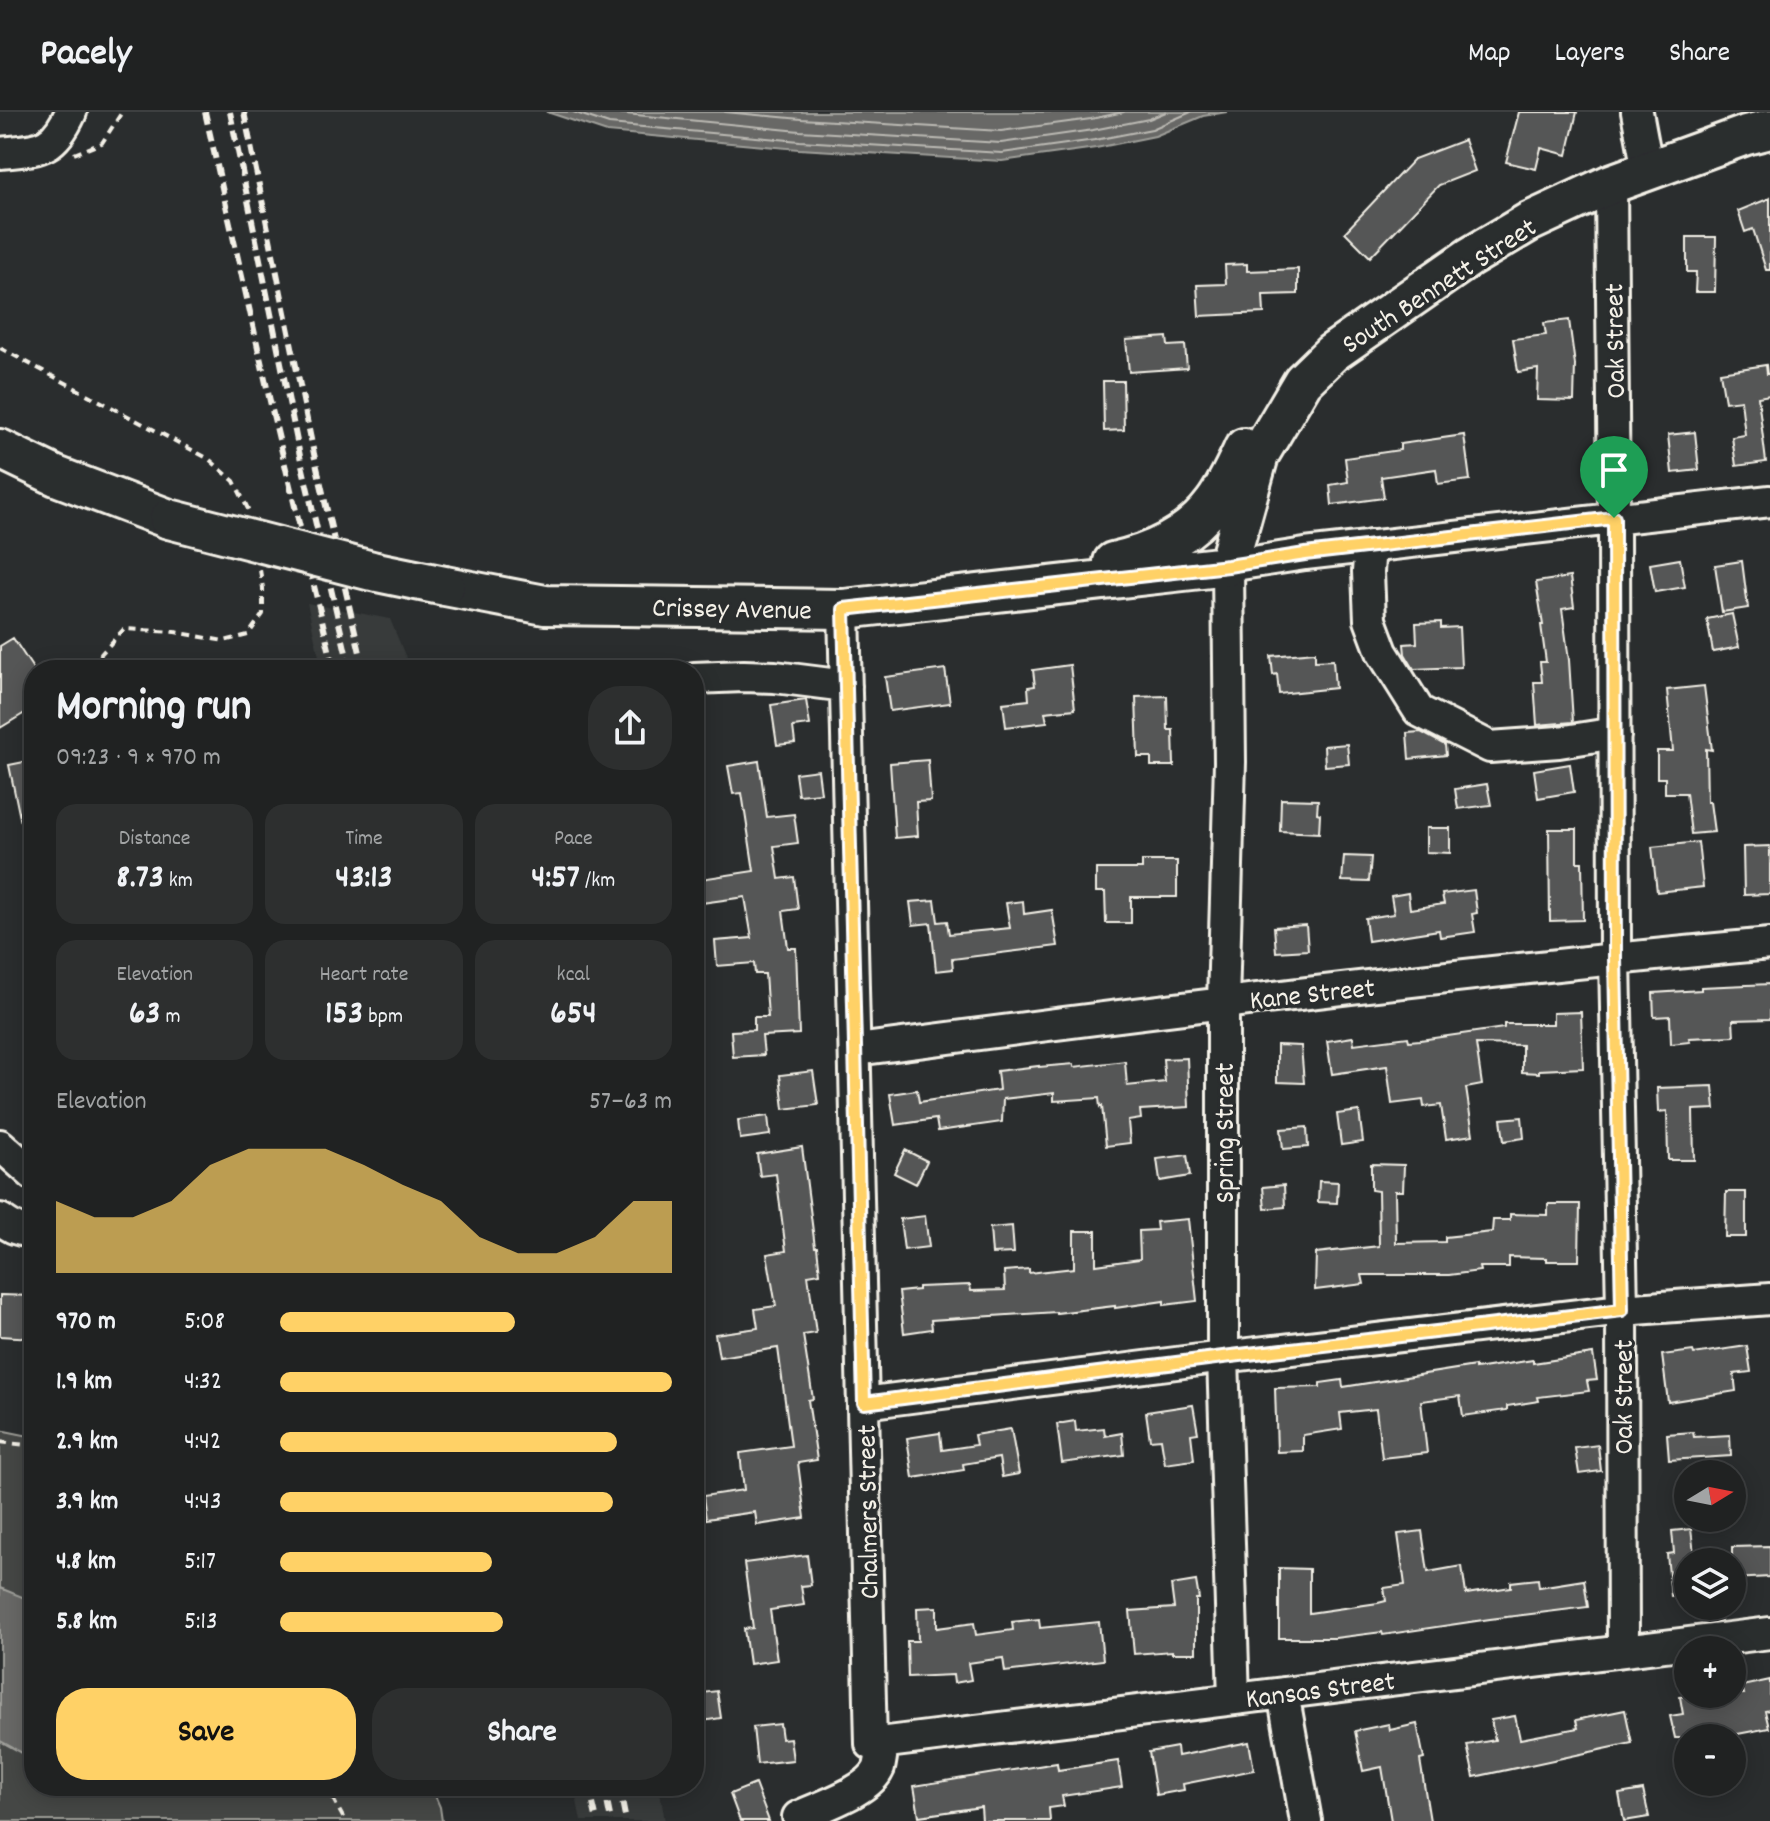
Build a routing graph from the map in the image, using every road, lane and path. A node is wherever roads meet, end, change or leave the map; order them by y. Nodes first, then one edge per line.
1 (71, 112) edge
2 (1637, 112) edge
3 (1770, 129) edge
4 (0, 153) edge
5 (1648, 171) junction
6 (1611, 184) junction
7 (1303, 381) junction
8 (0, 449) edge
9 (1770, 501) edge
10 (1614, 518) junction
11 (1370, 546) junction
12 (1228, 566) junction
13 (985, 592) junction
14 (844, 609) junction
15 (704, 678) edge
16 (846, 686) junction
17 (1615, 736) junction
18 (1770, 944) edge
19 (1615, 958) junction
20 (1223, 1002) junction
21 (856, 1050) junction
22 (0, 1145) edge
23 (24, 1166) edge
24 (0, 1219) edge
25 (24, 1231) edge
26 (1770, 1299) edge
27 (1622, 1310) junction
28 (1223, 1357) junction
29 (864, 1403) junction
30 (0, 1442) edge
31 (24, 1445) edge
32 (1770, 1633) edge
33 (1623, 1651) junction
34 (1283, 1693) junction
35 (1234, 1699) junction
36 (877, 1743) junction
37 (331, 1796) edge
38 (798, 1817) dead end
39 (345, 1821) edge
40 (1306, 1821) edge

1 - 4 street
2 - 5 street
3 - 5 main road, South Bennett Street
5 - 6 main road, South Bennett Street
6 - 7 main road, South Bennett Street
6 - 10 street, Oak Street
7 - 12 main road, South Bennett Street
7 - 13 main road
8 - 14 main road, Crissey Avenue, bridge
9 - 10 street, Crissey Avenue
10 - 11 street, Crissey Avenue
10 - 17 street, Oak Street
11 - 12 street, Crissey Avenue
11 - 17 street
12 - 13 main road, Crissey Avenue
12 - 20 street, Spring Street
13 - 14 main road, Crissey Avenue
14 - 16 street, Chalmers Street
15 - 16 street
16 - 21 street, Chalmers Street
17 - 19 street, Oak Street
18 - 19 street, Kane Street
19 - 20 street, Kane Street
19 - 27 street, Oak Street
20 - 21 street, Kane Street
20 - 28 street, Spring Street
21 - 29 street, Chalmers Street
22 - 23 street
24 - 25 street
26 - 27 street
27 - 28 street
27 - 33 street, Oak Street
28 - 29 street
28 - 35 street, Spring Street
29 - 36 street, Chalmers Street
30 - 31 path
32 - 33 street, Kansas Street
33 - 34 street, Kansas Street
34 - 35 street, Kansas Street
34 - 40 street
35 - 36 street, Kansas Street
36 - 38 street, Chalmers Street
37 - 39 path

